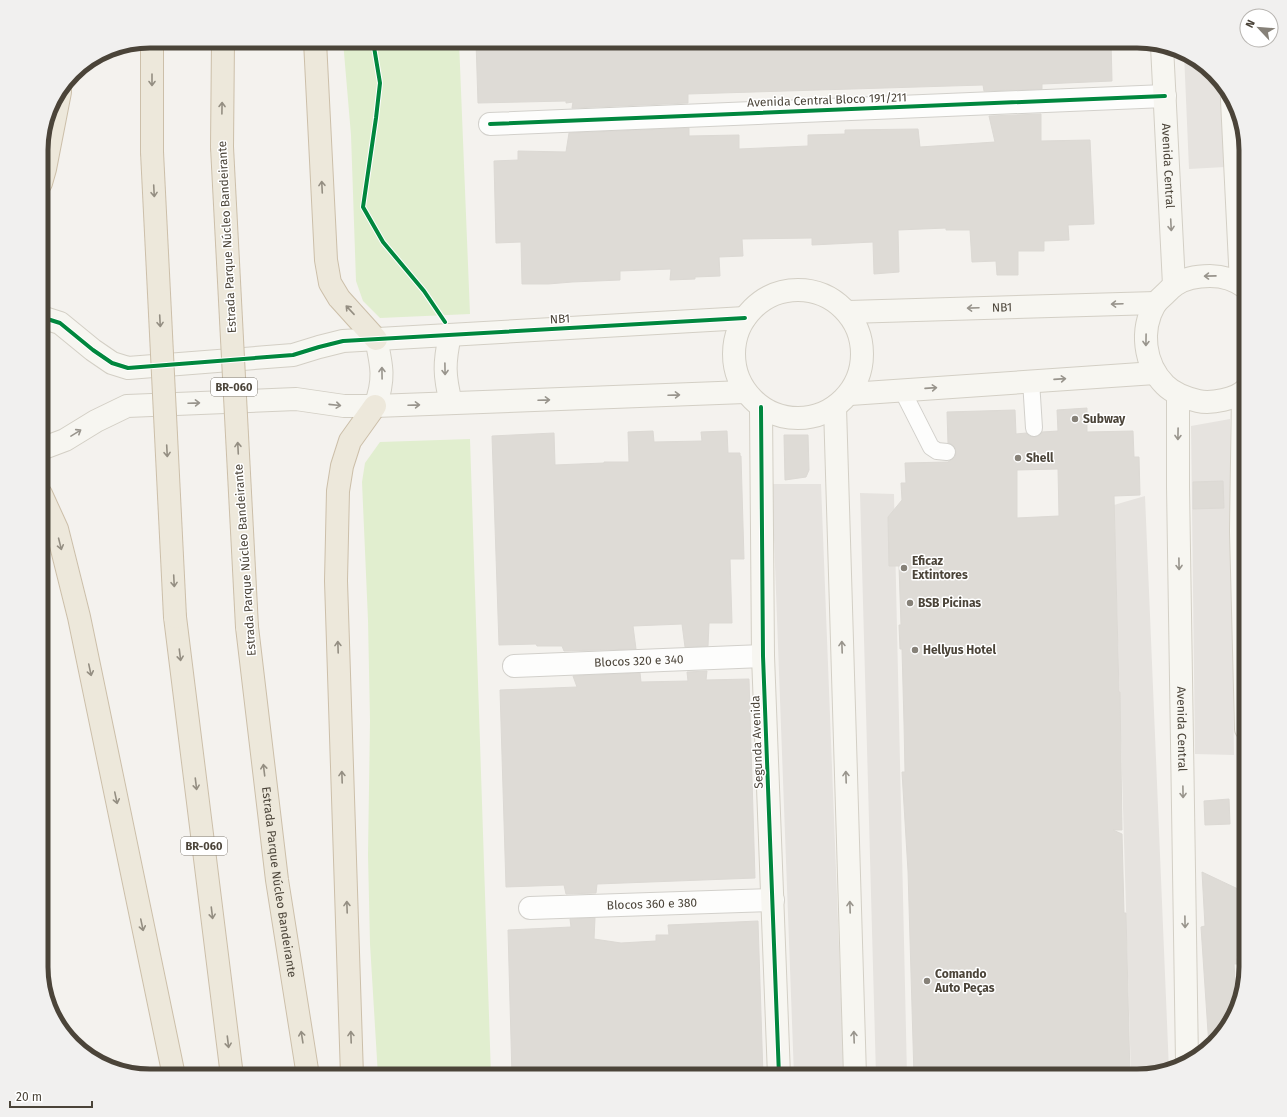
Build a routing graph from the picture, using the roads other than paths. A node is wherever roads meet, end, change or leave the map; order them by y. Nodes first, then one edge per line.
1 (152, 48) edge
2 (223, 48) edge
3 (315, 48) edge
4 (1162, 51) edge
5 (1165, 96) junction
6 (57, 109) edge
7 (1234, 117) edge
8 (490, 124) dead end
9 (48, 158) edge
10 (1239, 164) edge
11 (1239, 284) edge
12 (1174, 285) junction
13 (1156, 303) junction
14 (848, 312) junction
15 (745, 318) junction
16 (48, 320) edge
17 (450, 335) junction
18 (376, 339) junction
19 (1155, 373) junction
20 (1031, 381) junction
21 (902, 390) junction
22 (745, 392) junction
23 (1239, 392) edge
24 (1178, 395) junction
25 (842, 401) junction
26 (451, 403) junction
27 (375, 406) junction
28 (761, 407) junction
29 (1034, 428) dead end
30 (48, 446) edge
31 (947, 452) dead end
32 (48, 509) edge
33 (763, 656) junction
34 (514, 666) dead end
35 (773, 900) junction
36 (530, 908) dead end
37 (1187, 1056) edge
38 (173, 1069) edge
39 (231, 1069) edge
40 (307, 1069) edge
41 (352, 1069) edge
42 (779, 1069) edge
43 (855, 1069) edge

1 -> 39 highway, BR-060, bridge
40 -> 2 highway, Estrada Parque Núcleo Bandeirante / BR-060, bridge
18 -> 3 highway
4 - 5 street, Avenida Central
5 - 8 street, Avenida Central Bloco 191/211
5 -> 12 street, Avenida Central
6 - 9 highway
7 - 10 street
11 -> 12 street
12 - 13 street
13 -> 14 street, NB1
13 -> 19 street
14 - 15 street
14 - 25 street
15 - 17 street, NB1
15 - 22 street
16 - 18 street, NB1
17 - 18 street, NB1
17 -> 26 street
27 -> 18 street
20 -> 19 street
19 - 24 street
21 -> 20 street
20 - 29 lane
21 - 25 street
21 - 31 lane
26 -> 22 street
22 - 28 street
23 - 24 street
24 -> 37 street, Avenida Central
25 - 28 street
43 -> 25 street
27 -> 26 street
30 -> 27 street
41 -> 27 highway
28 - 33 street, Segunda Avenida
32 -> 38 highway
33 - 34 street, Blocos 320 e 340
33 - 35 street, Segunda Avenida
35 - 36 street, Blocos 360 e 380
35 - 42 street, Segunda Avenida

